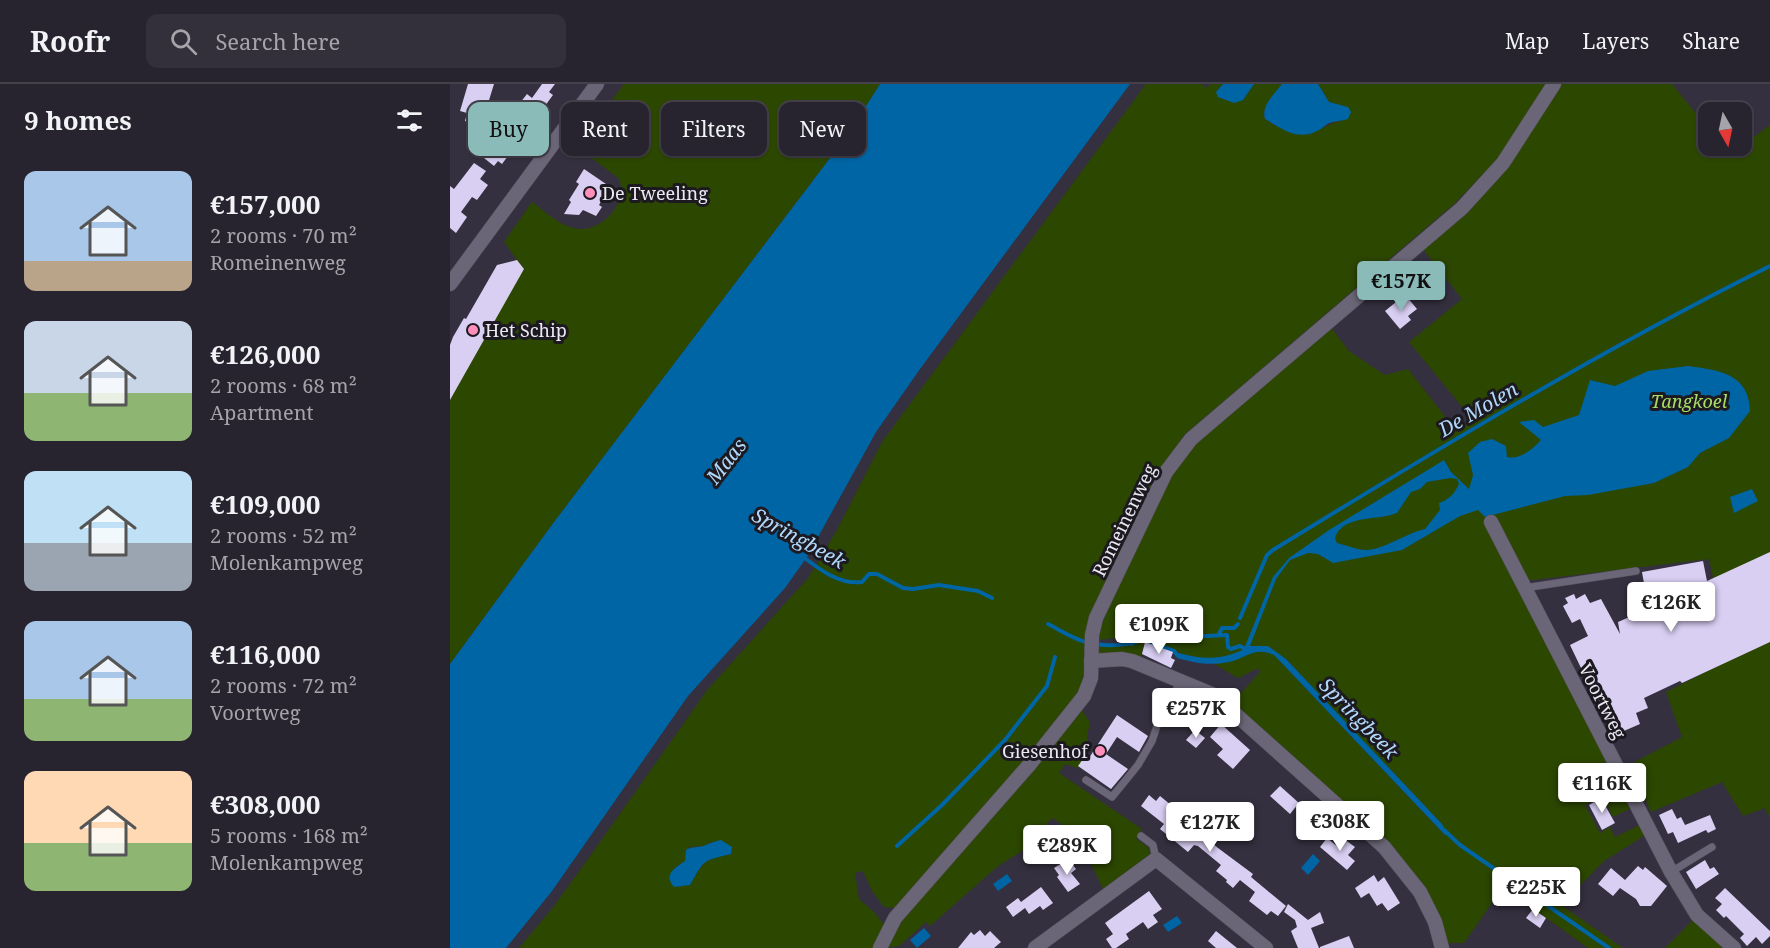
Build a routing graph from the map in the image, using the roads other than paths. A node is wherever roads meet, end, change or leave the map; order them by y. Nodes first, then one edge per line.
1 (597, 84) edge
2 (1554, 84) edge
3 (450, 284) edge
4 (1491, 522) dead end
5 (1636, 570) dead end
6 (1524, 588) junction
7 (1090, 656) junction
8 (1181, 681) junction
9 (1086, 780) dead end
10 (1141, 836) dead end
11 (1712, 848) dead end
12 (1156, 859) junction
13 (1671, 872) junction
14 (880, 948) edge
15 (1035, 948) edge
16 (1266, 948) edge
17 (1442, 948) edge
18 (1734, 948) edge

1 - 3 street
2 - 7 street, Romeinenweg
4 - 6 street, Voortweg
5 - 6 lane
6 - 13 street, Voortweg
7 - 8 street
7 - 14 street, Romeinenweg
8 - 9 lane
8 - 17 street
10 - 12 lane
11 - 13 lane
12 - 15 street
12 - 16 street
13 - 18 street, Voortweg

